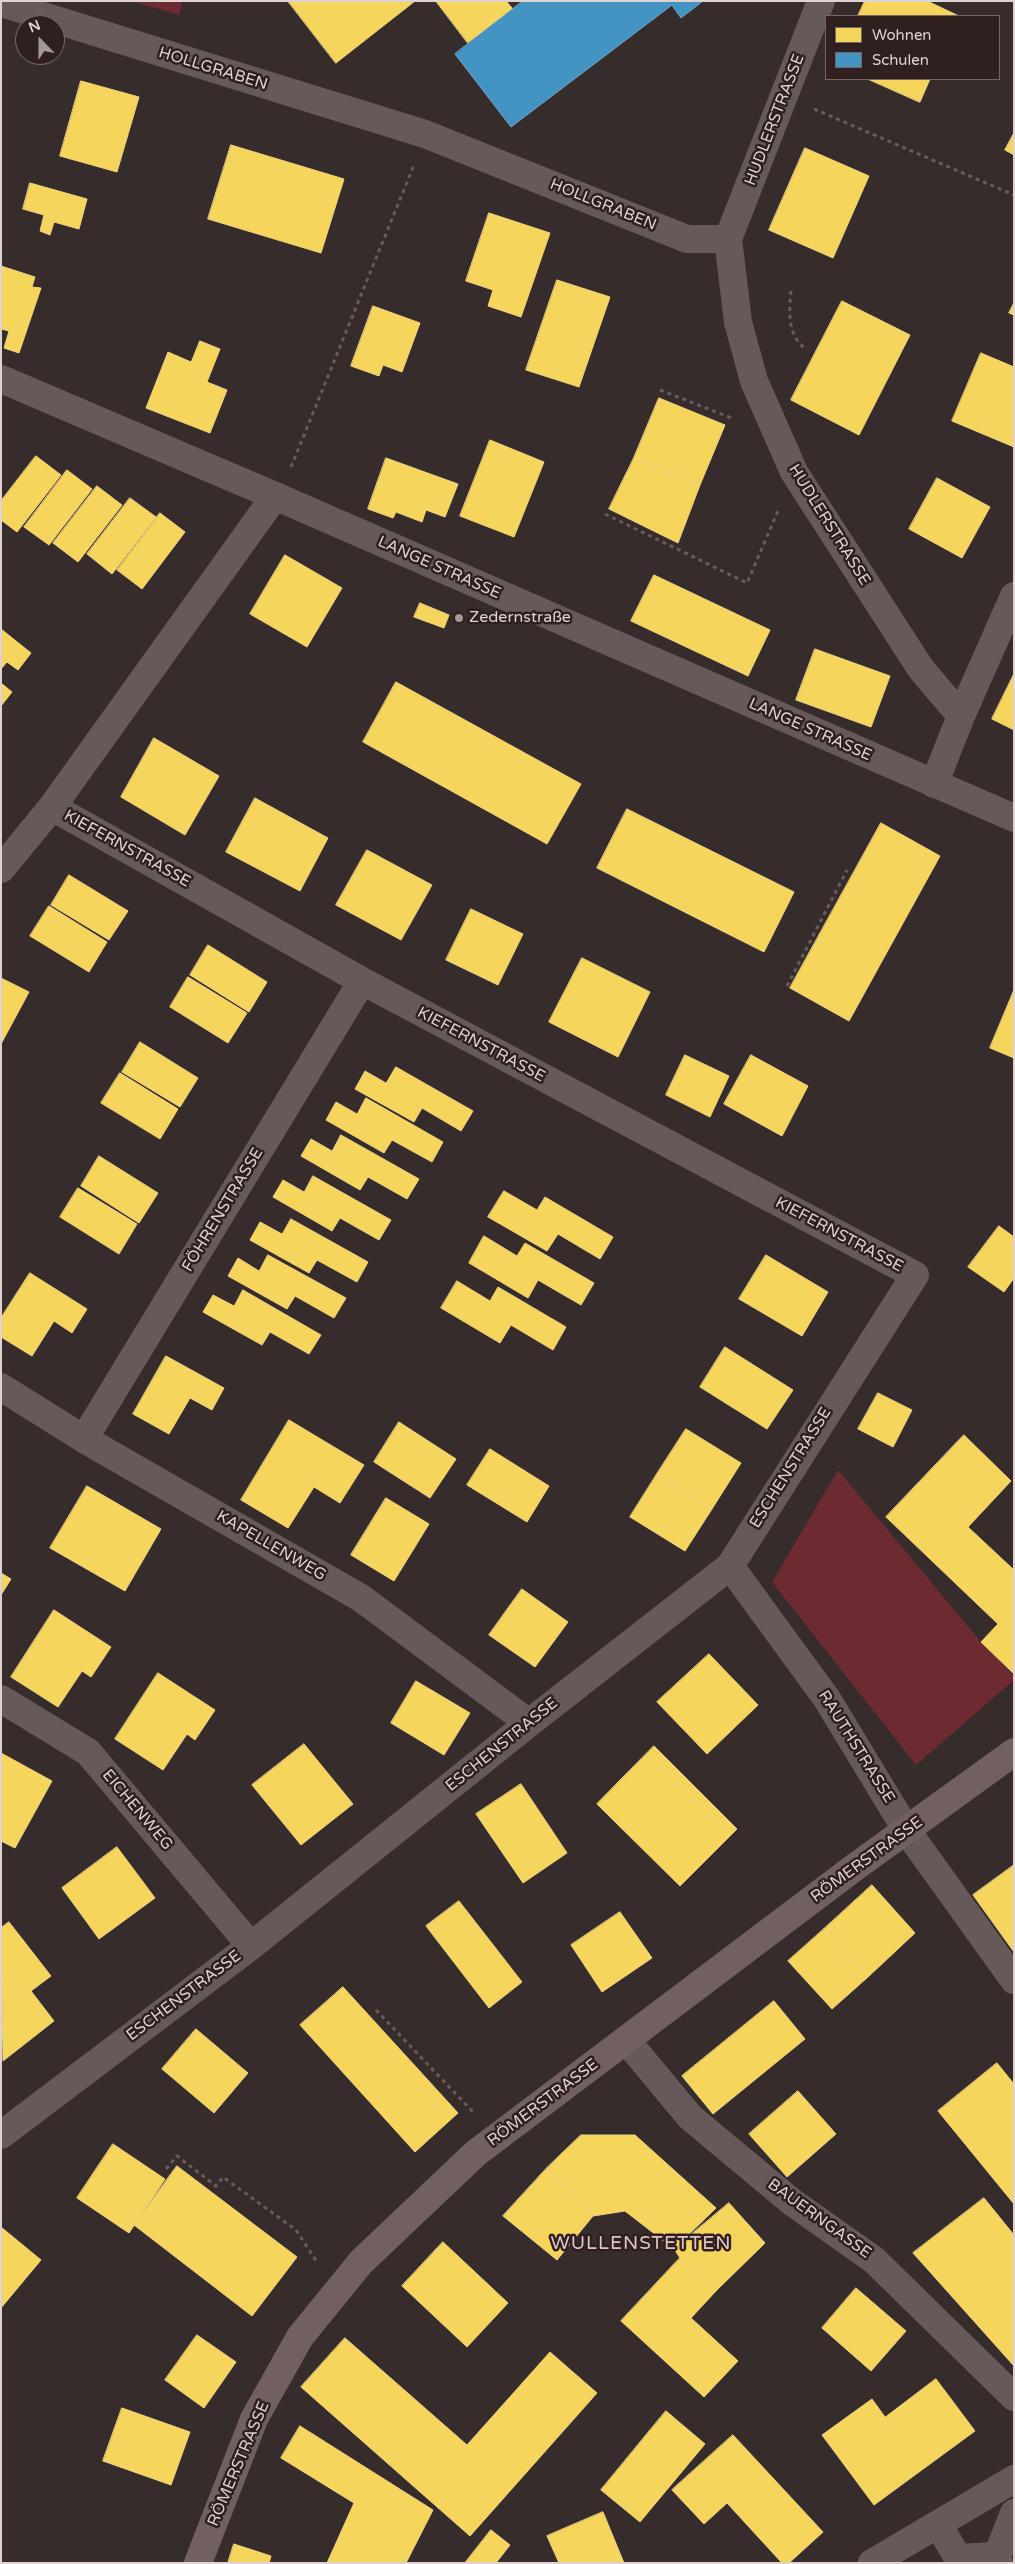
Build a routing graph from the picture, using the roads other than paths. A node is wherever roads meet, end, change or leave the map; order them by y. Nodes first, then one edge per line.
1 (821, 1) edge
2 (1, 4) edge
3 (728, 239) junction
4 (1, 379) edge
5 (275, 496) junction
6 (1014, 596) edge
7 (961, 716) junction
8 (934, 784) junction
9 (52, 807) junction
10 (1014, 818) edge
11 (1, 869) edge
12 (362, 980) junction
13 (915, 1275) joint
14 (1, 1387) edge
15 (84, 1439) junction
16 (730, 1566) junction
17 (1, 1699) edge
18 (529, 1722) junction
19 (1014, 1752) edge
20 (907, 1831) junction
21 (251, 1946) junction
22 (1014, 1980) edge
23 (626, 2040) junction
24 (1, 2135) edge
25 (1014, 2397) edge
26 (1010, 2490) edge
27 (1014, 2513) edge
28 (938, 2524) junction
29 (998, 2559) edge
30 (198, 2563) edge
31 (872, 2563) edge

1 - 3 street, HUDLERSTRASSE
2 - 3 street, HOLLGRABEN
3 - 7 street, HUDLERSTRASSE
4 - 5 street, LANGE STRASSE
5 - 8 street, LANGE STRASSE
5 - 9 street
6 - 7 street
7 - 8 street
8 - 10 street, LANGE STRASSE
9 - 11 street
9 - 12 street, KIEFERNSTRASSE
12 - 13 street, KIEFERNSTRASSE
12 - 15 street, FÖHRENSTRASSE
13 - 16 street, ESCHENSTRASSE
14 - 15 street, KAPELLENWEG
15 - 18 street, KAPELLENWEG
16 - 18 street, ESCHENSTRASSE
16 - 20 street, RAUTHSTRASSE
17 - 21 street, EICHENWEG
18 - 21 street, ESCHENSTRASSE
19 - 20 main road, RÖMERSTRASSE
20 - 22 street, RAUTHSTRASSE
20 - 23 main road, RÖMERSTRASSE
21 - 24 street, ESCHENSTRASSE
23 - 25 street, BAUERNGASSE
23 - 30 main road, RÖMERSTRASSE
26 - 28 street
27 - 29 street
28 - 29 street
28 - 31 street

